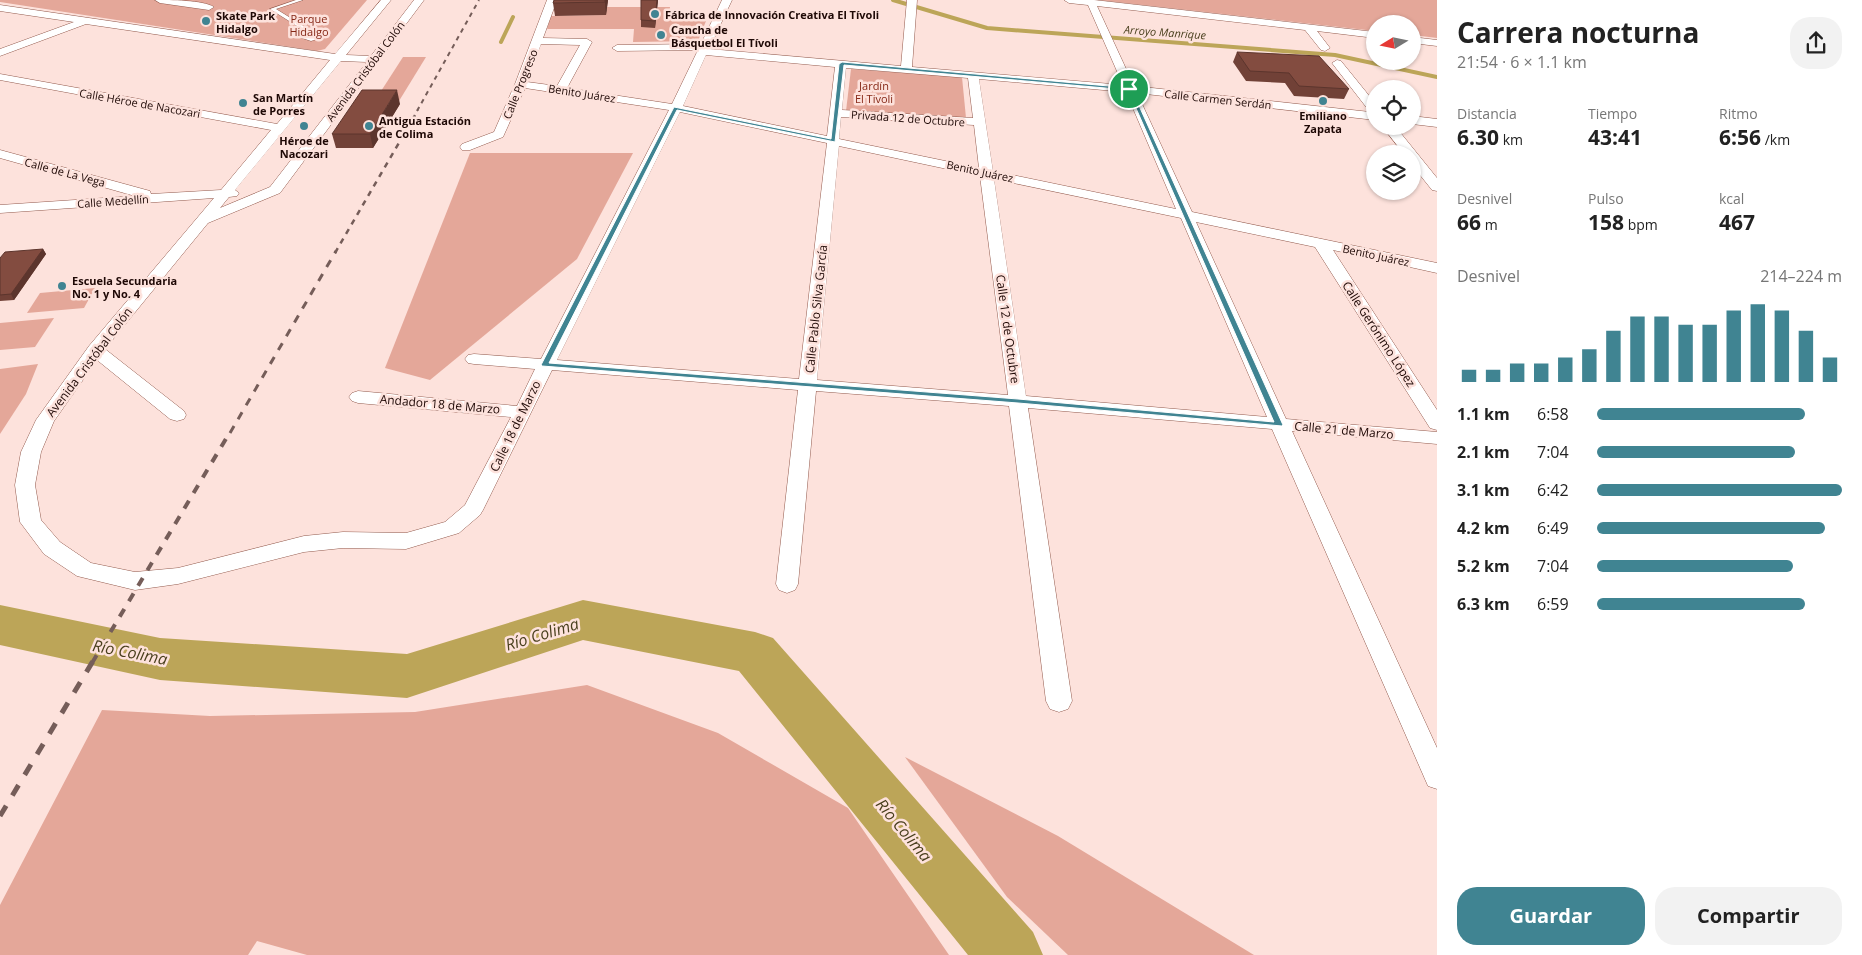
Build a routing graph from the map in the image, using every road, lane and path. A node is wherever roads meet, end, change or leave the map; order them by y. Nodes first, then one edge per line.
1 (160, 0) edge
2 (301, 0) edge
3 (386, 0) edge
4 (419, 0) edge
5 (552, 0) edge
6 (727, 0) edge
7 (912, 0) edge
8 (1069, 0) edge
9 (1091, 2) junction
10 (209, 7) dead end
11 (0, 8) edge
12 (372, 17) junction
13 (397, 17) junction
14 (85, 21) junction
15 (1309, 28) junction
16 (308, 32) dead end
17 (1366, 35) edge
18 (537, 40) junction
19 (1421, 41) edge
20 (1437, 43) edge
21 (1325, 48) dead end
22 (702, 51) junction
23 (621, 52) dead end
24 (0, 53) edge
25 (375, 58) junction
26 (337, 59) junction
27 (1337, 63) dead end
28 (842, 64) junction
29 (906, 69) junction
30 (973, 75) junction
31 (0, 77) edge
32 (521, 84) junction
33 (1129, 89) junction
34 (560, 90) junction
35 (1366, 99) edge
36 (676, 108) junction
37 (836, 114) junction
38 (1366, 115) edge
39 (1421, 121) edge
40 (979, 122) junction
41 (1437, 123) edge
42 (280, 128) junction
43 (1395, 135) edge
44 (833, 141) junction
45 (1404, 145) edge
46 (466, 146) dead end
47 (0, 154) edge
48 (1421, 166) edge
49 (986, 172) junction
50 (1437, 186) edge
51 (275, 190) junction
52 (225, 194) junction
53 (159, 198) junction
54 (0, 209) edge
55 (1186, 215) junction
56 (203, 221) junction
57 (1321, 244) junction
58 (1437, 268) edge
59 (95, 350) junction
60 (474, 359) dead end
61 (545, 365) junction
62 (808, 384) junction
63 (358, 397) dead end
64 (1018, 401) junction
65 (522, 412) junction
66 (177, 415) dead end
67 (1437, 424) edge
68 (1279, 425) junction
69 (1437, 438) edge
70 (134, 581) joint
71 (787, 584) dead end
72 (1059, 701) dead end
73 (1437, 777) edge

1 - 10 street
2 - 16 lane
3 - 12 street, Avenida Cristóbal Colón
4 - 13 street, Avenida Cristóbal Colón
5 - 18 street, Calle Progreso
6 - 22 street, Calle 18 de Marzo
7 - 29 street
8 - 9 street
9 - 15 street
9 - 33 street
11 - 14 street
12 - 13 street
12 - 26 street, Avenida Cristóbal Colón
13 - 25 street, Avenida Cristóbal Colón
14 - 24 street
14 - 26 street
15 - 17 street
15 - 21 street
18 - 32 street, Calle Progreso
18 - 34 street
19 - 20 street
22 - 23 street, Calle Carmen Serdán
22 - 28 street, Calle Carmen Serdán
22 - 36 street, Calle 18 de Marzo
25 - 26 street
25 - 51 street, Avenida Cristóbal Colón
26 - 42 street, Avenida Cristóbal Colón
27 - 35 street
28 - 29 street, Calle Carmen Serdán
28 - 37 street, Calle Pablo Silva García
29 - 30 street, Calle Carmen Serdán
30 - 33 street, Calle Carmen Serdán
30 - 40 street, Calle 12 de Octubre
31 - 42 street, Calle Héroe de Nacozari
32 - 34 street, Benito Juárez
32 - 46 street, Calle Progreso
33 - 38 street, Calle Carmen Serdán
33 - 55 street
34 - 36 street, Benito Juárez
36 - 44 street, Benito Juárez
36 - 61 street, Calle 18 de Marzo
37 - 40 street, Privada 12 de Octubre
37 - 44 street, Calle Pablo Silva García
39 - 41 street
40 - 49 street, Calle 12 de Octubre
42 - 52 street, Avenida Cristóbal Colón
43 - 45 street
44 - 49 street, Benito Juárez
44 - 62 street, Calle Pablo Silva García
47 - 53 street, Calle de La Vega
48 - 50 street
49 - 55 street, Benito Juárez
49 - 64 street, Calle 12 de Octubre
51 - 52 street
51 - 56 street, Avenida Cristóbal Colón
52 - 53 street, Calle Medellín
52 - 56 street, Avenida Cristóbal Colón
53 - 54 street, Calle Medellín
53 - 56 street, Calle de La Vega
55 - 57 street, Benito Juárez
55 - 68 street
56 - 59 street, Avenida Cristóbal Colón
57 - 58 street, Benito Juárez
57 - 67 street, Calle Gerónimo López
59 - 66 street
59 - 70 street, Avenida Cristóbal Colón
60 - 61 street, Calle 21 de Marzo
61 - 62 street, Calle 21 de Marzo
61 - 65 street, Calle 18 de Marzo
62 - 64 street, Calle 21 de Marzo
62 - 71 street, Calle Pablo Silva García
63 - 65 street, Andador 18 de Marzo
64 - 68 street, Calle 21 de Marzo
64 - 72 street, Calle 12 de Octubre
65 - 70 street, Calle 18 de Marzo
68 - 69 street, Calle 21 de Marzo
68 - 73 street

